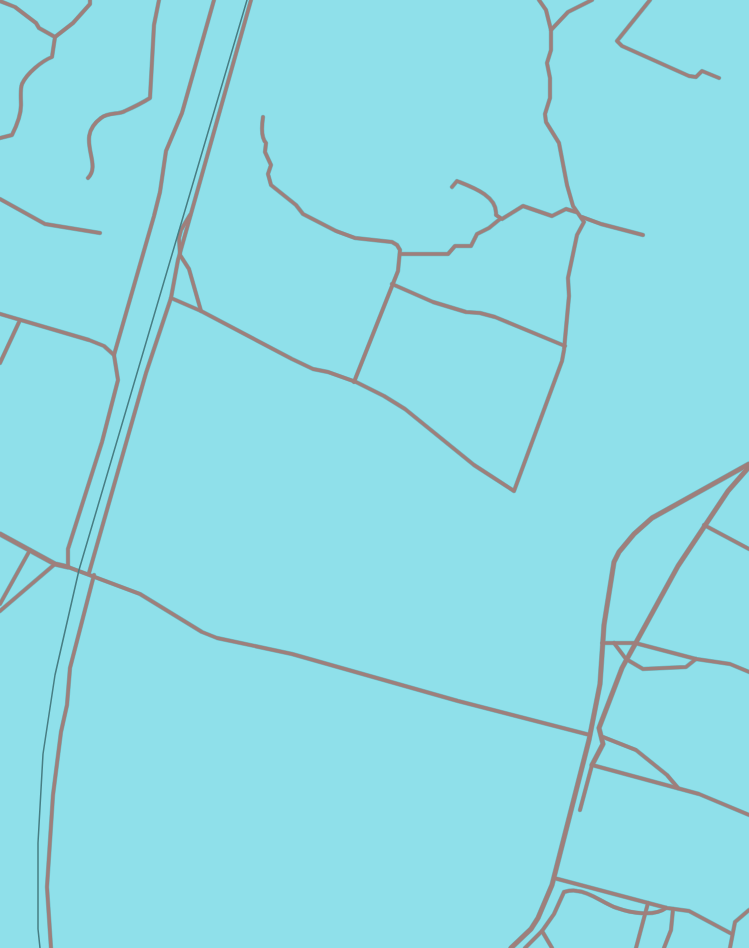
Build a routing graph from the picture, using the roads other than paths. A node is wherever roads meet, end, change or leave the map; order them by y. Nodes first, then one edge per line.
1 (90, 0) edge
2 (159, 0) edge
3 (214, 0) edge
4 (251, 0) edge
5 (539, 0) edge
6 (592, 0) edge
7 (650, 0) edge
8 (0, 1) edge
9 (551, 30) junction
10 (55, 37) junction
11 (719, 78) dead end
12 (263, 117) dead end
13 (0, 138) edge
14 (88, 178) dead end
15 (452, 187) dead end
16 (0, 199) edge
17 (576, 212) junction
18 (579, 216) junction
19 (500, 218) junction
20 (100, 233) dead end
21 (643, 236) dead end
22 (400, 254) junction
23 (180, 255) junction
24 (392, 284) junction
25 (171, 298) junction
26 (201, 311) junction
27 (0, 314) edge
28 (20, 320) junction
29 (565, 346) junction
30 (114, 355) junction
31 (0, 363) edge
32 (354, 382) junction
33 (749, 464) edge
34 (749, 467) edge
35 (704, 524) junction
36 (0, 534) edge
37 (749, 549) edge
38 (30, 550) junction
39 (55, 564) junction
40 (68, 567) junction
41 (89, 573) junction
42 (94, 575) junction
43 (0, 604) edge
44 (0, 611) edge
45 (602, 642) junction
46 (614, 643) junction
47 (635, 643) junction
48 (626, 659) junction
49 (696, 659) junction
50 (749, 672) edge
51 (590, 735) junction
52 (603, 737) junction
53 (592, 765) junction
54 (679, 789) junction
55 (580, 810) dead end
56 (749, 815) edge
57 (554, 878) junction
58 (648, 903) junction
59 (667, 908) junction
60 (673, 909) junction
61 (749, 910) edge
62 (646, 912) junction
63 (542, 931) junction
64 (732, 934) junction
65 (51, 948) edge
66 (511, 948) edge
67 (525, 948) edge
68 (552, 948) edge
69 (636, 948) edge
70 (664, 948) edge
71 (730, 948) edge

1 - 10 street
2 - 14 street
3 - 30 street
4 - 23 street
5 - 9 street
6 - 9 street
7 - 11 street
8 - 10 street
9 - 17 street
10 - 13 street
12 - 22 street
15 - 19 street
16 - 20 street
17 - 18 street
17 - 19 street
18 - 21 street
18 - 29 street
19 - 22 street
22 - 24 street
23 - 25 street
23 - 26 street
24 - 29 street
24 - 32 street
25 - 26 street
25 - 41 street
26 - 32 street
27 - 28 street
28 - 30 street
28 - 31 street
29 - 32 street
30 - 40 street
33 - 45 street
34 - 35 street
35 - 37 street
35 - 47 street
36 - 38 street
38 - 39 street
38 - 43 street
39 - 40 street
39 - 44 street
40 - 41 street
41 - 42 street
42 - 51 street
42 - 65 street
45 - 46 street
45 - 51 street
46 - 47 street
46 - 48 street
47 - 48 street
47 - 49 street
48 - 49 street
48 - 52 street
49 - 50 street
51 - 57 street
52 - 53 street
52 - 54 street
53 - 54 street
53 - 55 street
54 - 56 street
57 - 58 street
57 - 66 street
58 - 59 street
58 - 62 street
59 - 60 street
59 - 62 street
60 - 64 street
60 - 70 street
61 - 64 street
62 - 63 street
62 - 69 street
63 - 67 street
63 - 68 street
64 - 71 street

